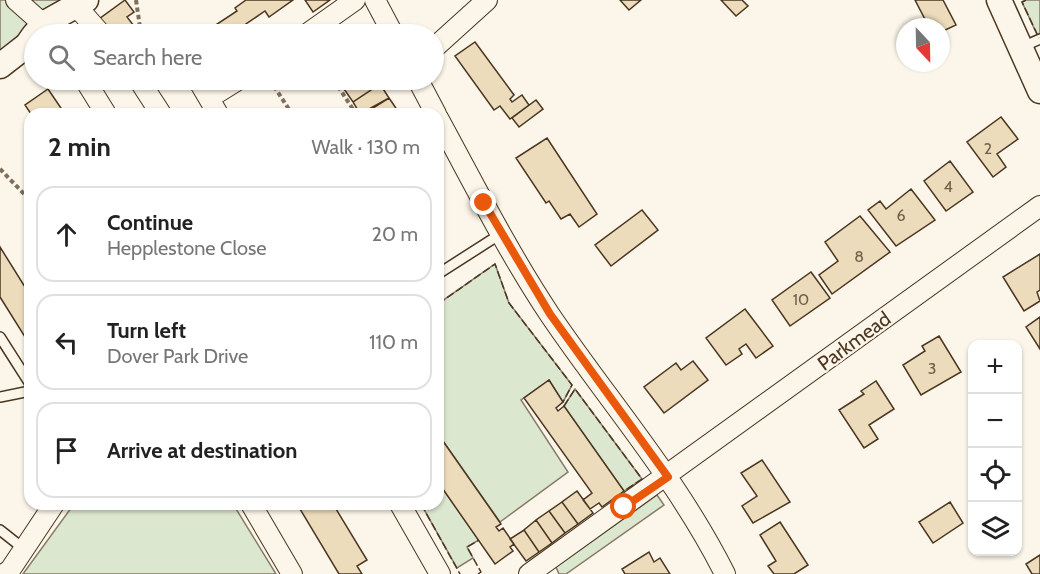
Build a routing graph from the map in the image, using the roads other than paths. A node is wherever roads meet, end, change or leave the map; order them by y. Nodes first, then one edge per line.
1 (15, 0) edge
2 (355, 0) edge
3 (375, 0) edge
4 (487, 0) edge
5 (999, 0) edge
6 (81, 3) edge
7 (32, 24) edge
8 (48, 24) edge
9 (94, 24) edge
10 (321, 24) edge
11 (388, 24) edge
12 (444, 39) edge
13 (1031, 43) edge
14 (24, 47) edge
15 (0, 66) edge
16 (91, 90) edge
17 (145, 90) edge
18 (204, 90) edge
19 (229, 90) edge
20 (423, 90) edge
21 (1040, 91) edge
22 (214, 106) edge
23 (102, 108) edge
24 (157, 108) edge
25 (433, 108) edge
26 (444, 129) edge
27 (1040, 206) edge
28 (502, 233) junction
29 (444, 270) edge
30 (0, 337) edge
31 (24, 375) edge
32 (24, 392) edge
33 (0, 398) edge
34 (668, 477) junction
35 (50, 510) edge
36 (255, 510) edge
37 (403, 510) edge
38 (0, 530) edge
39 (24, 549) junction
40 (4, 574) edge
41 (292, 574) edge
42 (440, 574) edge
43 (529, 574) edge
44 (725, 574) edge

1 - 7 street
2 - 10 street
3 - 11 street
4 - 12 street
5 - 13 street
6 - 8 street
6 - 9 street
13 - 21 street
14 - 15 street
16 - 23 street
17 - 24 street
18 - 22 street
19 - 22 street
20 - 25 street
26 - 28 street
27 - 34 street, Parkmead
28 - 29 lane
28 - 34 street
30 - 31 lane
32 - 33 lane
34 - 43 street, Parkmead
34 - 44 street
35 - 39 street
36 - 41 street
37 - 42 street
38 - 39 lane
39 - 40 street

